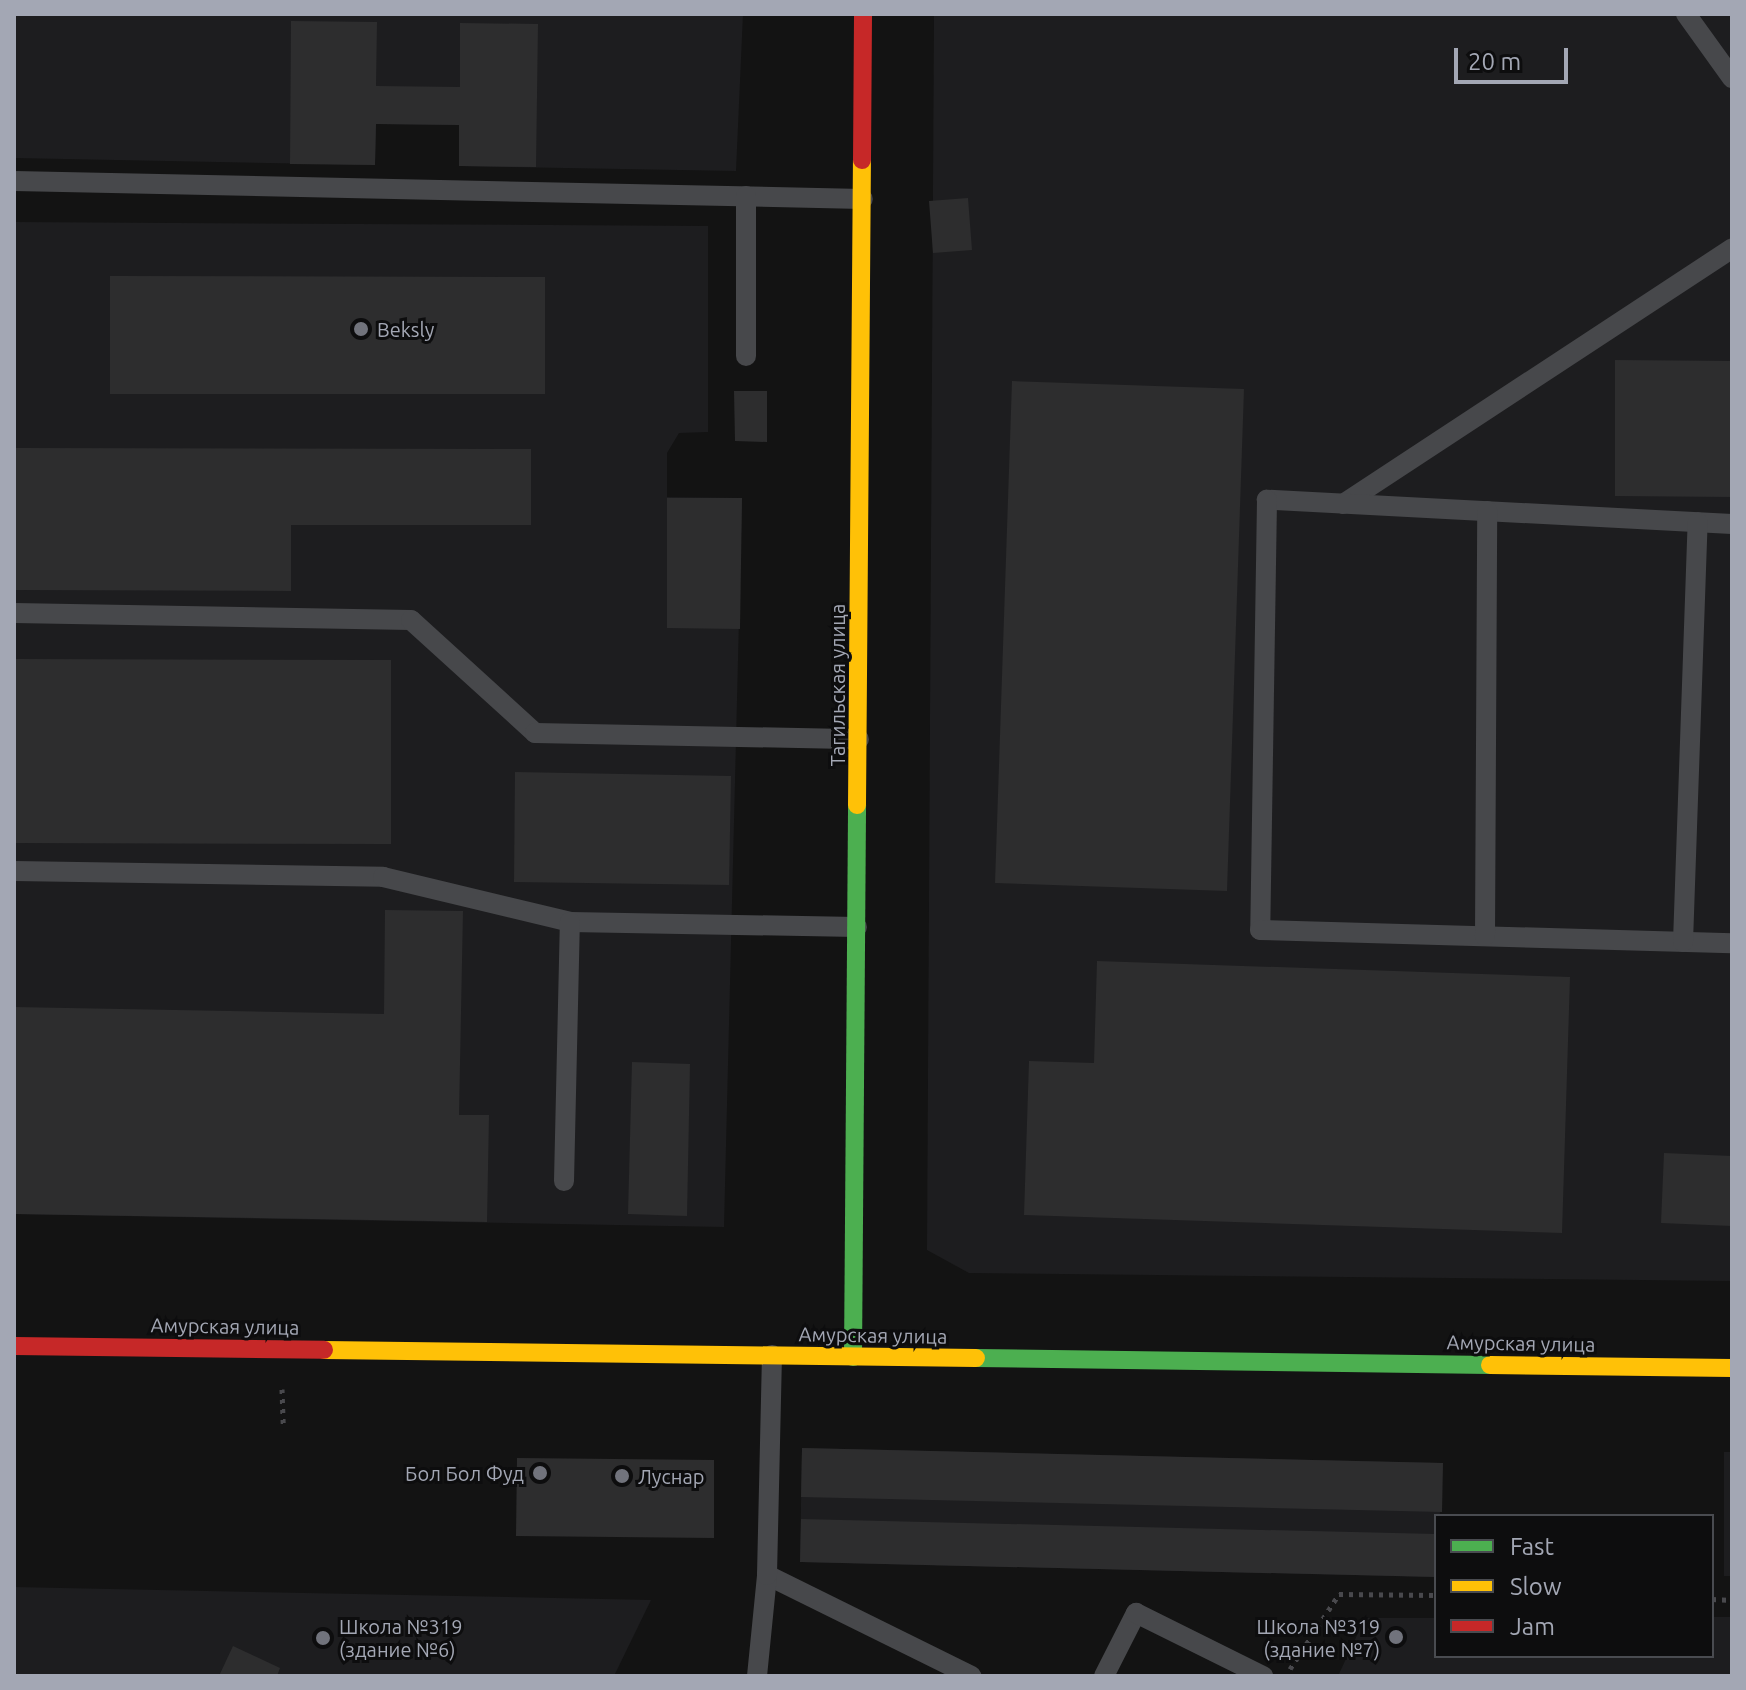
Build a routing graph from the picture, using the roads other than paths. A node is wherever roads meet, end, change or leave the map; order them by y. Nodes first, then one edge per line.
1 (863, 14) edge
2 (1686, 14) edge
3 (1732, 78) edge
4 (14, 181) edge
5 (746, 196) junction
6 (863, 199) junction
7 (1732, 248) edge
8 (746, 356) dead end
9 (1343, 504) junction
10 (1487, 511) junction
11 (1698, 522) junction
12 (1732, 524) edge
13 (14, 613) edge
14 (859, 739) junction
15 (14, 871) edge
16 (570, 922) junction
17 (857, 927) junction
18 (1485, 936) junction
19 (1683, 942) junction
20 (1732, 943) edge
21 (564, 1181) dead end
22 (14, 1346) edge
23 (772, 1355) junction
24 (853, 1357) junction
25 (1732, 1368) edge
26 (767, 1575) junction
27 (757, 1676) edge
28 (971, 1676) edge
29 (1104, 1676) edge
30 (1263, 1676) edge

1 - 6 street, Тагильская улица
2 - 3 lane
4 - 5 lane
5 - 6 lane
5 - 8 lane
6 - 14 street, Тагильская улица
7 - 9 lane
9 - 10 lane
9 - 18 lane
10 - 11 lane
10 - 18 lane
11 - 12 lane
11 - 19 lane
13 - 14 lane
14 - 17 street, Тагильская улица
15 - 16 lane
16 - 17 lane
16 - 21 lane
17 - 24 street, Тагильская улица
18 - 19 lane
19 - 20 lane
22 - 23 street, Амурская улица
23 - 24 street, Амурская улица
23 - 26 lane
24 - 25 street, Амурская улица
26 - 27 lane
26 - 28 lane
29 - 30 lane

